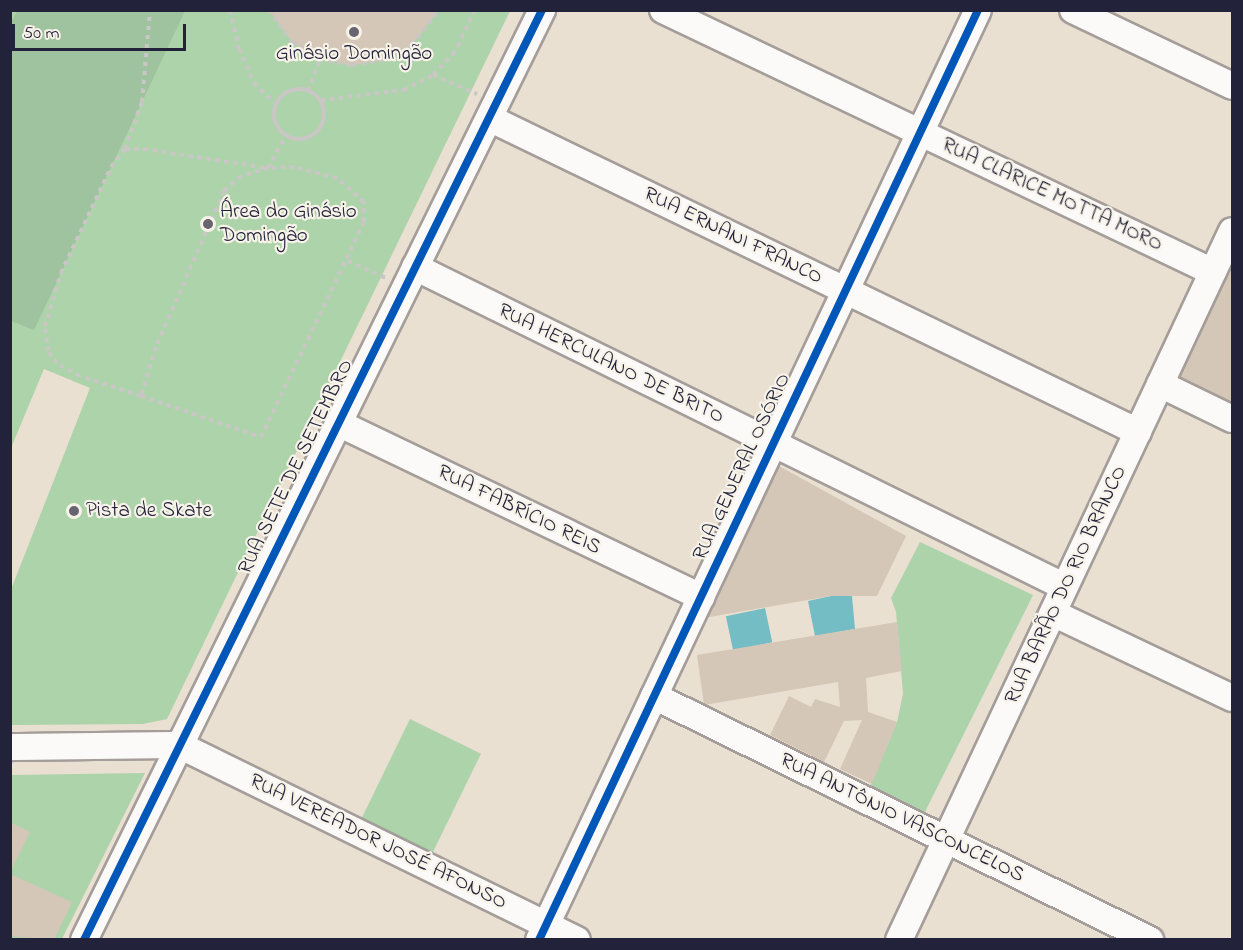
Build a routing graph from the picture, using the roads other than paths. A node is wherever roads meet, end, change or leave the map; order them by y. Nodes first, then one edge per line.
1 (542, 10) edge
2 (663, 10) edge
3 (978, 10) edge
4 (1073, 10) edge
5 (1233, 86) edge
6 (493, 110) junction
7 (920, 133) junction
8 (1233, 231) edge
9 (1213, 272) junction
10 (410, 277) junction
11 (846, 291) junction
12 (1160, 384) junction
13 (1233, 419) edge
14 (338, 423) junction
15 (1138, 432) junction
16 (773, 444) junction
17 (1065, 587) junction
18 (700, 597) junction
19 (1053, 613) junction
20 (654, 696) junction
21 (1233, 698) edge
22 (179, 745) junction
23 (10, 747) edge
24 (946, 840) junction
25 (542, 932) edge
26 (84, 939) edge
27 (577, 939) edge
28 (900, 939) edge
29 (1150, 939) edge

1 - 6 street, RUA SETE DE SETEMBRO
2 - 7 street, RUA CLARICE MOTTA MORO
3 - 7 street, RUA GENERAL OSÓRIO
4 - 5 street
6 - 10 street, RUA SETE DE SETEMBRO
6 - 11 street, RUA ERNANI FRANCO
7 - 9 street, RUA CLARICE MOTTA MORO
7 - 11 street, RUA GENERAL OSÓRIO
8 - 9 street, RUA BARÃO DO RIO BRANCO
9 - 12 street, RUA BARÃO DO RIO BRANCO
10 - 14 street, RUA SETE DE SETEMBRO
10 - 16 street, RUA HERCULANO DE BRITO
11 - 15 street, RUA ERNANI FRANCO
11 - 16 street, RUA GENERAL OSÓRIO
12 - 13 street
12 - 15 street, RUA BARÃO DO RIO BRANCO
14 - 18 street, RUA FABRÍCIO REIS
14 - 22 street, RUA SETE DE SETEMBRO
15 - 17 street, RUA BARÃO DO RIO BRANCO
16 - 17 street, RUA HERCULANO DE BRITO
16 - 18 street, RUA GENERAL OSÓRIO
17 - 19 street, RUA BARÃO DO RIO BRANCO
18 - 20 street, RUA GENERAL OSÓRIO
19 - 21 street
19 - 24 street, RUA BARÃO DO RIO BRANCO
20 - 24 street, RUA ANTÔNIO VASCONCELOS
20 - 25 street, RUA GENERAL OSÓRIO
22 - 23 street
22 - 25 street, RUA VEREADOR JOSÉ AFONSO
22 - 26 street, RUA SETE DE SETEMBRO
24 - 28 street, RUA BARÃO DO RIO BRANCO
24 - 29 street, RUA ANTÔNIO VASCONCELOS
25 - 27 street, RUA VEREADOR JOSÉ AFONSO

